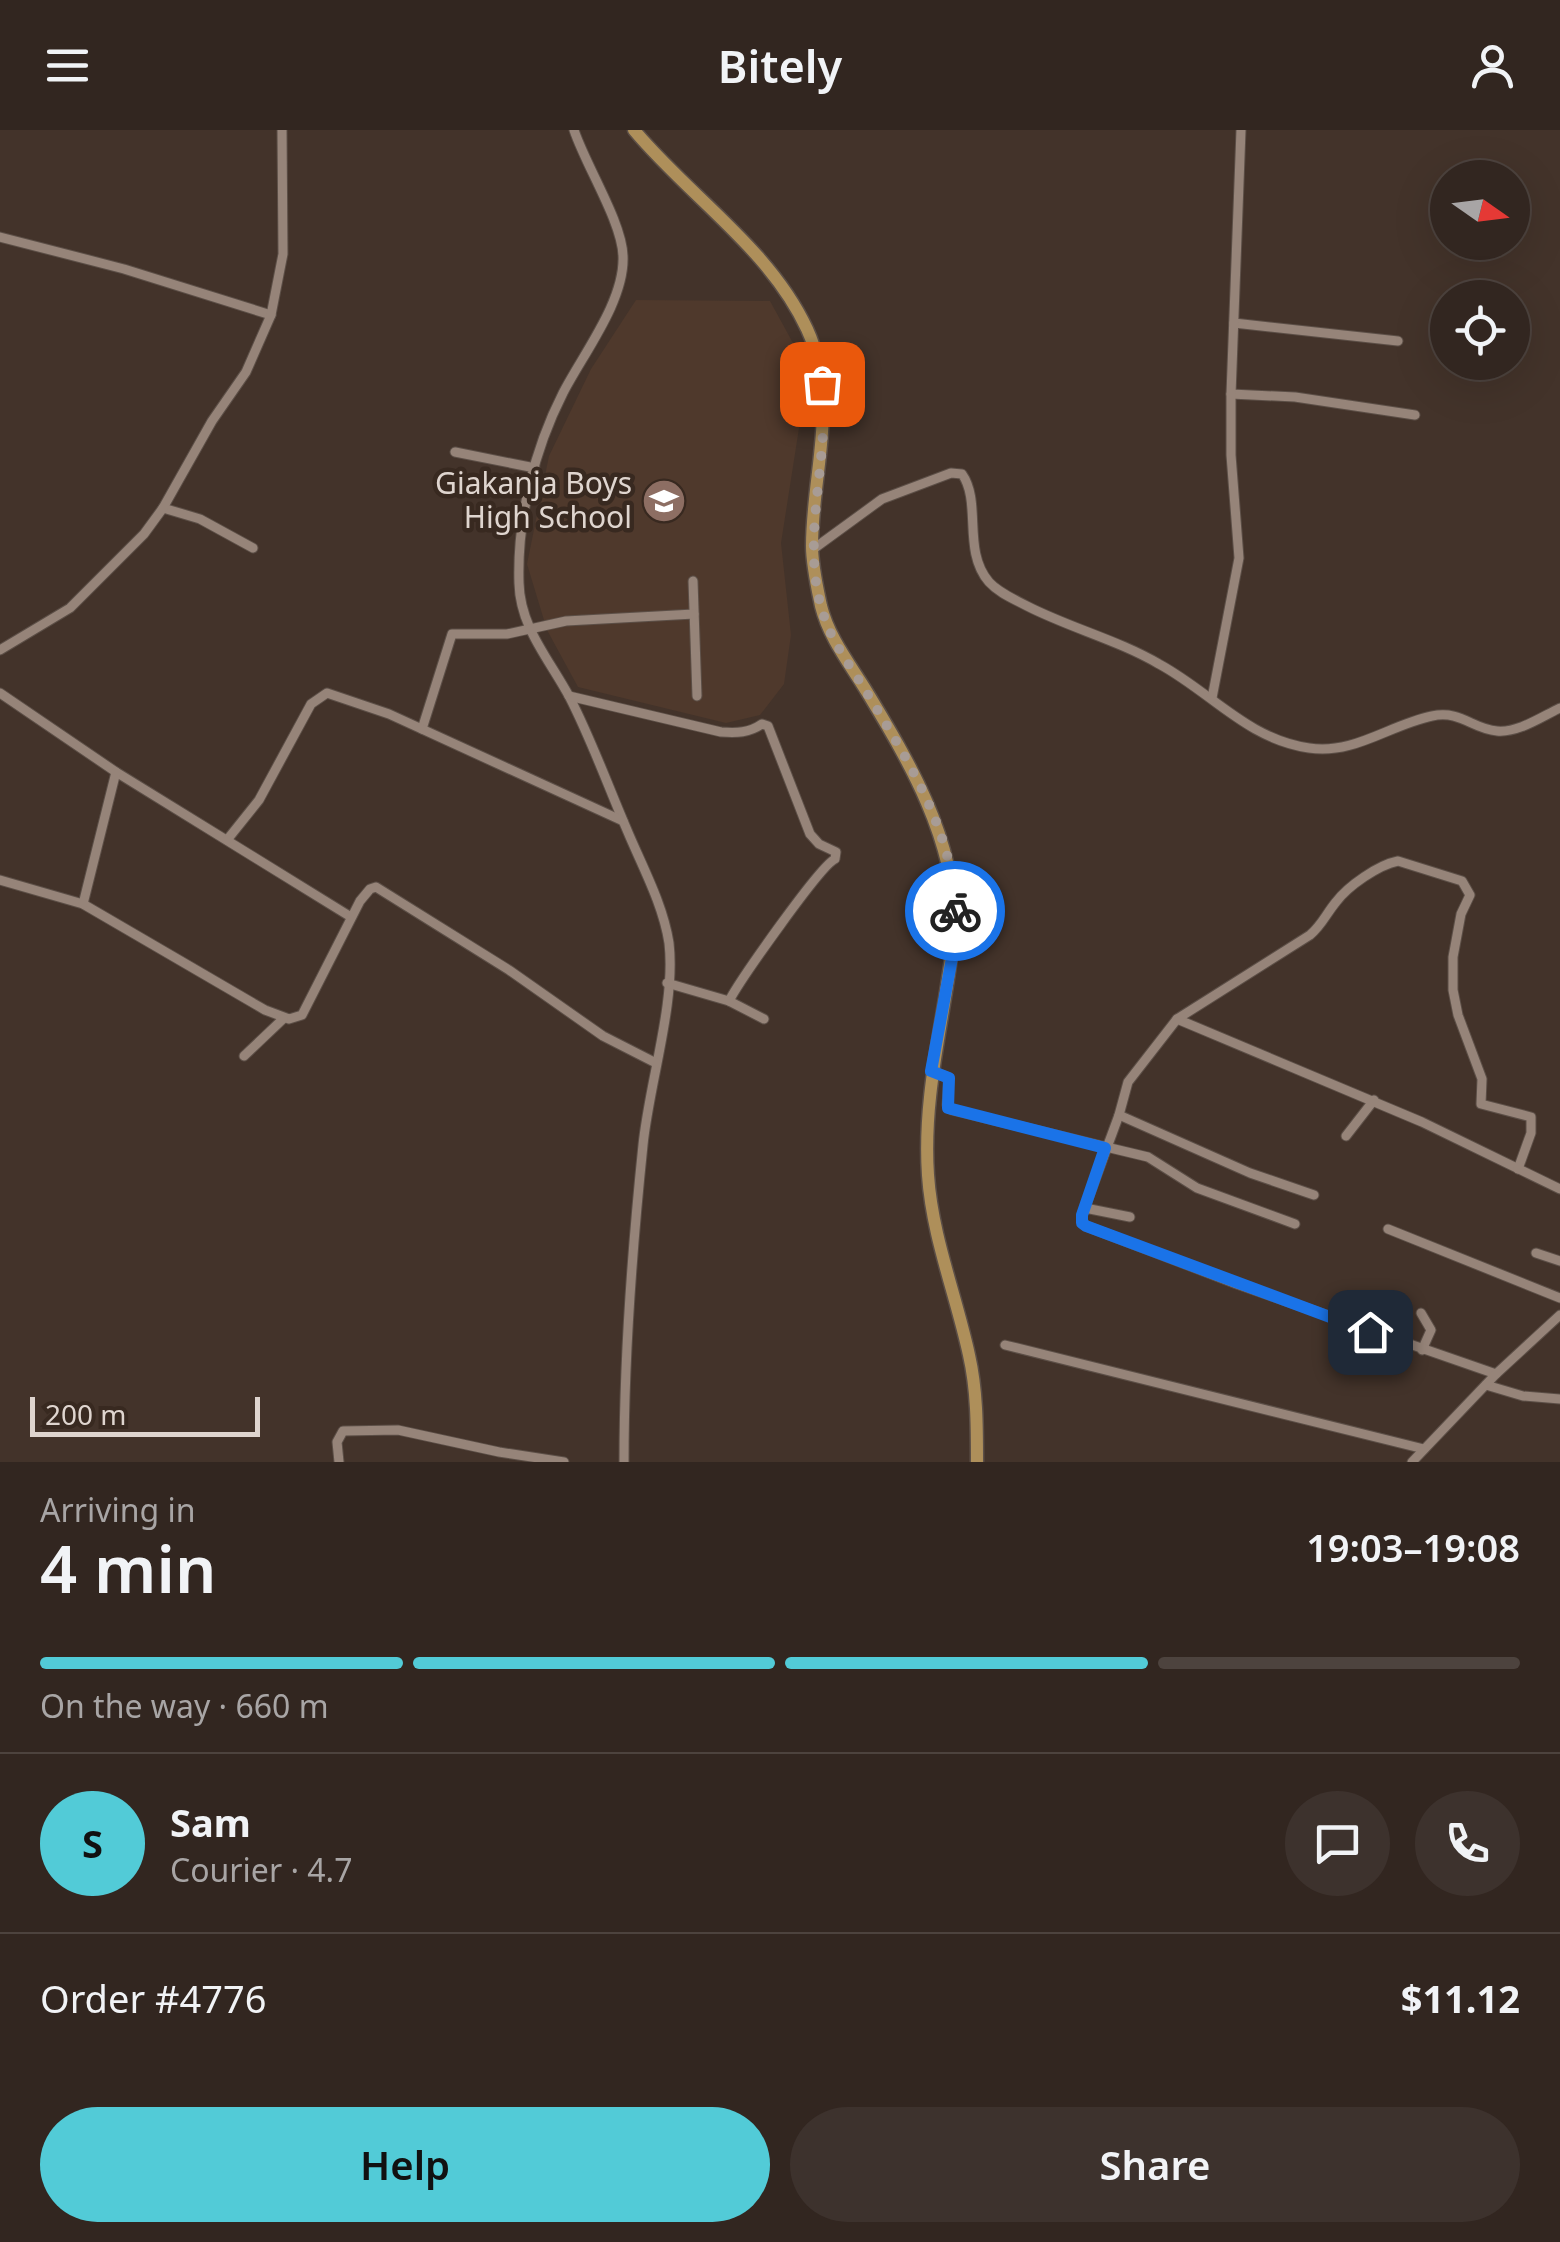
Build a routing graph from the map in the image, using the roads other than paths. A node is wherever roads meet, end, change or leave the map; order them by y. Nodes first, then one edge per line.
1 (282, 130) edge
2 (574, 130) edge
3 (634, 130) edge
4 (1241, 130) edge
5 (0, 237) edge
6 (271, 315) junction
7 (1234, 323) junction
8 (1398, 341) dead end
9 (1231, 394) junction
10 (1415, 415) dead end
11 (456, 452) dead end
12 (534, 468) junction
13 (163, 508) junction
14 (253, 548) dead end
15 (812, 550) junction
16 (693, 581) dead end
17 (694, 614) junction
18 (529, 628) junction
19 (0, 650) edge
20 (0, 693) edge
21 (569, 696) junction
22 (697, 696) dead end
23 (1212, 698) junction
24 (1560, 708) edge
25 (422, 729) junction
26 (116, 772) junction
27 (623, 822) junction
28 (227, 840) junction
29 (0, 880) edge
30 (83, 904) junction
31 (351, 917) junction
32 (667, 983) junction
33 (728, 1001) junction
34 (283, 1019) junction
35 (764, 1019) dead end
36 (1178, 1019) junction
37 (244, 1056) dead end
38 (656, 1062) junction
39 (931, 1071) junction
40 (1374, 1100) junction
41 (1119, 1115) junction
42 (1346, 1136) dead end
43 (1105, 1148) junction
44 (1518, 1169) junction
45 (1560, 1189) edge
46 (1314, 1195) dead end
47 (1085, 1208) junction
48 (1130, 1217) dead end
49 (1295, 1224) dead end
50 (1388, 1228) dead end
51 (1536, 1254) dead end
52 (1560, 1262) edge
53 (1560, 1298) edge
54 (1422, 1314) dead end
55 (1560, 1315) edge
56 (1004, 1345) dead end
57 (1422, 1350) junction
58 (1496, 1374) junction
59 (1486, 1385) junction
60 (1560, 1399) edge
61 (1424, 1448) junction
62 (339, 1462) edge
63 (564, 1462) edge
64 (624, 1462) edge
65 (977, 1462) edge
66 (1412, 1462) edge

1 - 6 street
2 - 12 street
3 - 15 main road
4 - 7 street
5 - 6 street
6 - 13 street
7 - 8 street
7 - 9 street
9 - 10 street
9 - 23 street
11 - 12 street
12 - 18 street
13 - 14 street
13 - 19 street
15 - 23 street
15 - 39 main road
16 - 17 street
17 - 18 street
17 - 22 street
18 - 21 street
18 - 25 street
20 - 26 street
21 - 27 street
21 - 33 street
23 - 24 street
25 - 27 street
25 - 28 street
26 - 28 street
26 - 30 street
27 - 32 street
28 - 31 street
29 - 30 street
30 - 34 street
31 - 34 street
31 - 38 street
32 - 33 street
32 - 38 street
33 - 35 street
34 - 37 street
36 - 40 street
36 - 41 street
36 - 44 street
38 - 64 street
39 - 43 street
39 - 65 main road
40 - 42 street
40 - 44 street
41 - 43 street
41 - 46 street
43 - 47 street
43 - 49 street
44 - 45 street
47 - 48 street
47 - 57 street
50 - 53 street
51 - 52 street
54 - 57 street
55 - 58 street
56 - 61 street
57 - 58 street
58 - 59 street
59 - 60 street
59 - 61 street
61 - 66 street
62 - 63 street

